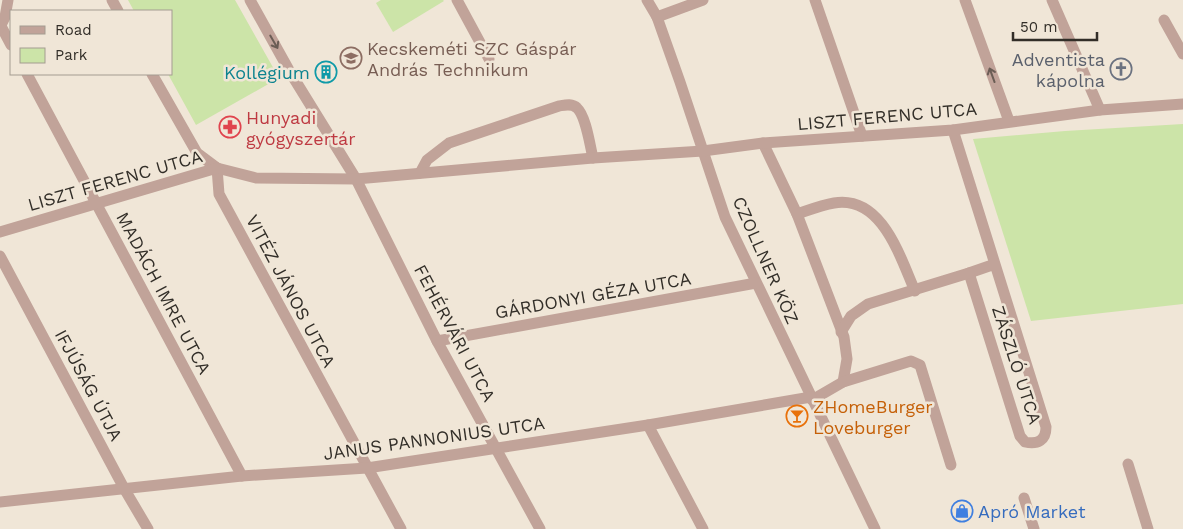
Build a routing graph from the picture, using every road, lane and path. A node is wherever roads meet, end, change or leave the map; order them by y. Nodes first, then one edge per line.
1 (8, 0) edge
2 (250, 0) edge
3 (458, 0) edge
4 (647, 0) edge
5 (703, 0) edge
6 (815, 0) edge
7 (965, 0) edge
8 (1052, 0) edge
9 (657, 17) junction
10 (1164, 20) dead end
11 (1, 27) edge
12 (10, 43) edge
13 (1183, 54) edge
14 (489, 59) dead end
15 (28, 75) edge
16 (153, 75) edge
17 (1183, 104) edge
18 (1100, 110) junction
19 (1009, 121) junction
20 (954, 130) junction
21 (862, 136) junction
22 (763, 144) junction
23 (703, 151) junction
24 (593, 158) junction
25 (218, 168) junction
26 (420, 173) junction
27 (356, 179) junction
28 (97, 204) junction
29 (797, 214) junction
30 (0, 232) edge
31 (0, 256) edge
32 (996, 264) junction
33 (969, 273) junction
34 (756, 283) junction
35 (915, 291) junction
36 (841, 332) junction
37 (437, 341) junction
38 (843, 382) junction
39 (811, 398) junction
40 (648, 425) junction
41 (496, 448) junction
42 (1128, 464) dead end
43 (951, 465) dead end
44 (367, 468) junction
45 (242, 476) junction
46 (125, 490) junction
47 (1024, 498) dead end
48 (0, 502) edge
49 (877, 526) edge
50 (148, 529) edge
51 (401, 529) edge
52 (540, 529) edge
53 (703, 529) edge
54 (1034, 529) edge
55 (1148, 529) edge

1 - 11 street
2 -> 27 street, FEHÉRVÁRI UTCA
3 - 14 street
4 - 9 street, CZOLLNER KÖZ
5 - 9 street
6 - 21 street
19 -> 7 street
8 - 18 street
9 - 23 street, CZOLLNER KÖZ
10 - 13 street
11 - 12 street
15 - 28 street, MADÁCH IMRE UTCA
16 - 25 street
17 - 18 street, LISZT FERENC UTCA
18 - 19 street, LISZT FERENC UTCA
19 - 20 street, LISZT FERENC UTCA
20 - 21 street, LISZT FERENC UTCA
20 - 32 street, ZÁSZLÓ UTCA
21 - 22 street, LISZT FERENC UTCA
22 - 23 street, LISZT FERENC UTCA
22 - 29 street
23 - 24 street, LISZT FERENC UTCA
23 - 34 street, CZOLLNER KÖZ
24 - 26 street, LISZT FERENC UTCA
24 - 26 street
25 - 27 street, LISZT FERENC UTCA
25 - 28 street, LISZT FERENC UTCA
25 - 44 street, VITÉZ JÁNOS UTCA
26 - 27 street, LISZT FERENC UTCA
27 - 37 street, FEHÉRVÁRI UTCA
28 - 30 street, LISZT FERENC UTCA
28 - 45 street, MADÁCH IMRE UTCA
29 - 35 street
29 - 36 street
31 - 46 street, IFJÚSÁG ÚTJA
32 - 33 street
32 - 33 street, ZÁSZLÓ UTCA
33 - 35 street
34 - 37 street, GÁRDONYI GÉZA UTCA
34 - 39 street, CZOLLNER KÖZ
35 - 36 street
36 - 38 street
37 - 41 street, FEHÉRVÁRI UTCA
38 - 39 street
38 - 43 street
39 - 40 street, JANUS PANNONIUS UTCA
39 - 49 street, CZOLLNER KÖZ
40 - 41 street, JANUS PANNONIUS UTCA
40 - 53 street
41 - 44 street, JANUS PANNONIUS UTCA
41 - 52 street, FEHÉRVÁRI UTCA
42 - 55 street
44 - 45 street, JANUS PANNONIUS UTCA
44 - 51 street, VITÉZ JÁNOS UTCA
45 - 46 street, JANUS PANNONIUS UTCA
46 - 48 street, JANUS PANNONIUS UTCA
46 - 50 street, IFJÚSÁG ÚTJA
47 - 54 street

